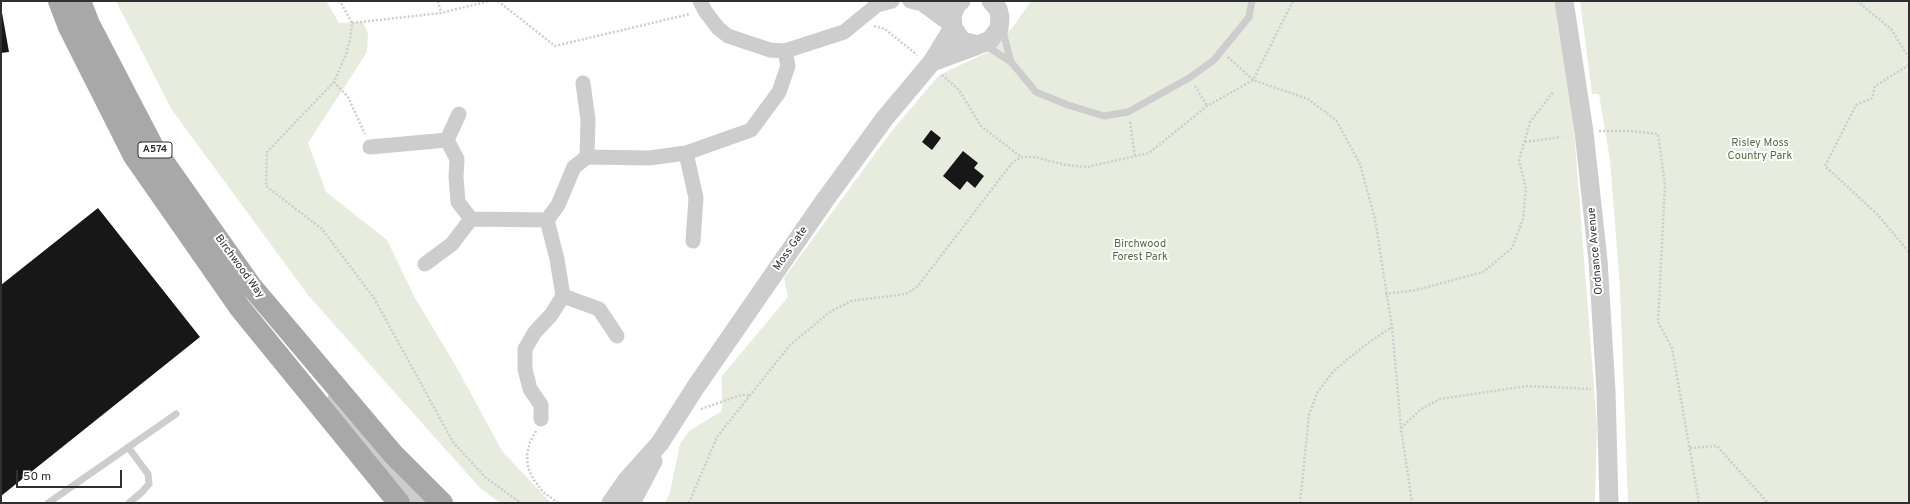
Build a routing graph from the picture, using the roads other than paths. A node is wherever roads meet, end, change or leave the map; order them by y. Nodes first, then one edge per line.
1 (58, 1) edge
2 (80, 1) edge
3 (892, 1) edge
4 (1012, 1) edge
5 (1252, 1) edge
6 (1564, 1) edge
7 (916, 3) edge
8 (959, 3) edge
9 (702, 6) edge
10 (997, 13) edge
11 (952, 27) junction
12 (981, 44) junction
13 (785, 51) junction
14 (1011, 62) junction
15 (930, 64) junction
16 (583, 83) dead end
17 (459, 114) dead end
18 (447, 140) junction
19 (371, 147) road end
20 (686, 153) junction
21 (587, 157) junction
22 (471, 220) junction
23 (547, 220) junction
24 (693, 241) dead end
25 (425, 264) dead end
26 (251, 286) junction
27 (563, 296) junction
28 (617, 336) dead end
29 (176, 414) dead end
30 (541, 419) road end
31 (660, 443) junction
32 (128, 447) junction
33 (48, 503) edge
34 (130, 503) edge
35 (399, 503) edge
36 (420, 503) edge
37 (442, 503) edge
38 (611, 503) edge
39 (631, 503) edge
40 (1609, 503) edge

1 - 35 main road, Birchwood Way / A574
2 - 26 main road, Birchwood Way / A574
3 - 13 street
4 - 10 street, Moss Gate
5 - 14 lane
6 - 40 street, Ordnance Avenue
7 - 8 street
7 - 11 street
8 - 11 street, Moss Gate
9 - 13 street
10 - 12 street, Moss Gate
10 - 14 lane
11 - 12 street
11 - 15 street, Moss Gate
12 - 14 lane
12 - 15 street, Moss Gate
13 - 20 street
15 - 31 street, Moss Gate
16 - 21 street
17 - 18 street
18 - 19 street
18 - 22 street
20 - 21 street
20 - 24 street
21 - 23 street
22 - 23 street
22 - 25 street
23 - 27 street
26 - 36 street, A574
26 - 37 main road, Birchwood Way / A574
27 - 28 street
27 - 30 street
29 - 32 lane
31 - 38 street, Moss Gate
31 - 39 street, Moss Gate
32 - 33 lane
32 - 34 lane

